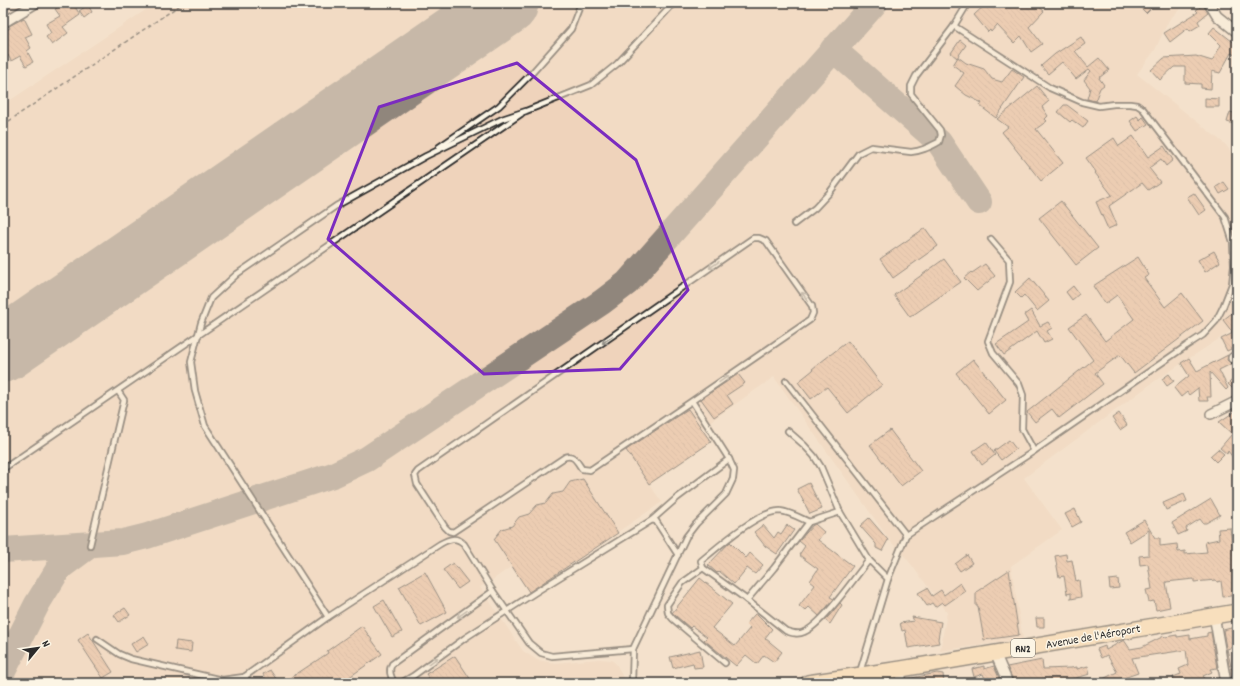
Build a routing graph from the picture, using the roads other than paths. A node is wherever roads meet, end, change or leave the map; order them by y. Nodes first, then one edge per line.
1 (36, 3) edge
2 (581, 3) edge
3 (674, 3) edge
4 (968, 3) edge
5 (1209, 3) edge
6 (25, 6) edge
7 (3, 23) edge
8 (954, 26) junction
9 (1237, 32) edge
10 (526, 111) junction
11 (426, 156) junction
12 (794, 224) dead end
13 (991, 240) dead end
14 (197, 337) junction
15 (786, 381) dead end
16 (118, 391) junction
17 (692, 401) junction
18 (1237, 401) edge
19 (1211, 414) dead end
20 (788, 431) dead end
21 (1034, 451) junction
22 (729, 459) junction
23 (3, 469) edge
24 (840, 512) junction
25 (652, 520) junction
26 (809, 522) junction
27 (906, 535) junction
28 (90, 545) dead end
29 (678, 555) junction
30 (869, 560) junction
31 (702, 568) junction
32 (888, 580) junction
33 (493, 591) junction
34 (747, 600) junction
35 (508, 611) junction
36 (1237, 612) edge
37 (1214, 615) junction
38 (328, 617) junction
39 (97, 639) dead end
40 (633, 649) junction
41 (995, 653) junction
42 (725, 663) dead end
43 (858, 676) junction
44 (901, 676) edge
45 (244, 677) junction
46 (222, 680) junction
47 (213, 683) edge
48 (251, 683) edge
49 (394, 683) edge
50 (400, 683) edge
51 (632, 683) edge
52 (808, 683) edge
53 (1008, 683) edge
54 (1226, 683) edge

1 - 6 street
2 - 11 lane
3 - 10 lane
4 - 8 lane
5 - 9 street
6 - 7 street
8 - 12 lane
8 - 21 lane
10 - 11 lane
10 - 14 lane
11 - 14 lane
13 - 21 lane
14 - 16 lane
14 - 38 lane
15 - 27 lane
16 - 23 lane
16 - 28 lane
17 -> 17 lane
17 - 22 lane
18 - 19 street
20 - 24 lane
21 - 27 lane
22 - 25 lane
22 - 29 lane
24 - 26 lane
24 - 30 lane
25 - 29 lane
25 - 35 lane
26 - 31 lane
26 - 34 lane
27 - 32 lane
29 - 40 lane
30 - 32 lane
30 - 34 lane
31 - 34 lane
31 - 42 lane
32 - 43 lane
33 - 35 lane
33 - 38 lane
33 -> 49 lane
35 - 40 lane
50 -> 35 lane
36 - 37 highway, Avenue de l'Aéroport / RN2
37 - 41 highway, Avenue de l'Aéroport / RN2
37 - 54 street
38 - 45 lane
39 - 46 lane
40 - 51 lane
41 - 44 highway, Avenue de l'Aéroport / RN2
41 - 53 street
43 - 44 highway, Avenue de l'Aéroport / RN2
43 - 52 highway, Avenue de l'Aéroport / RN2
45 - 46 lane
45 - 48 lane
46 - 47 lane

